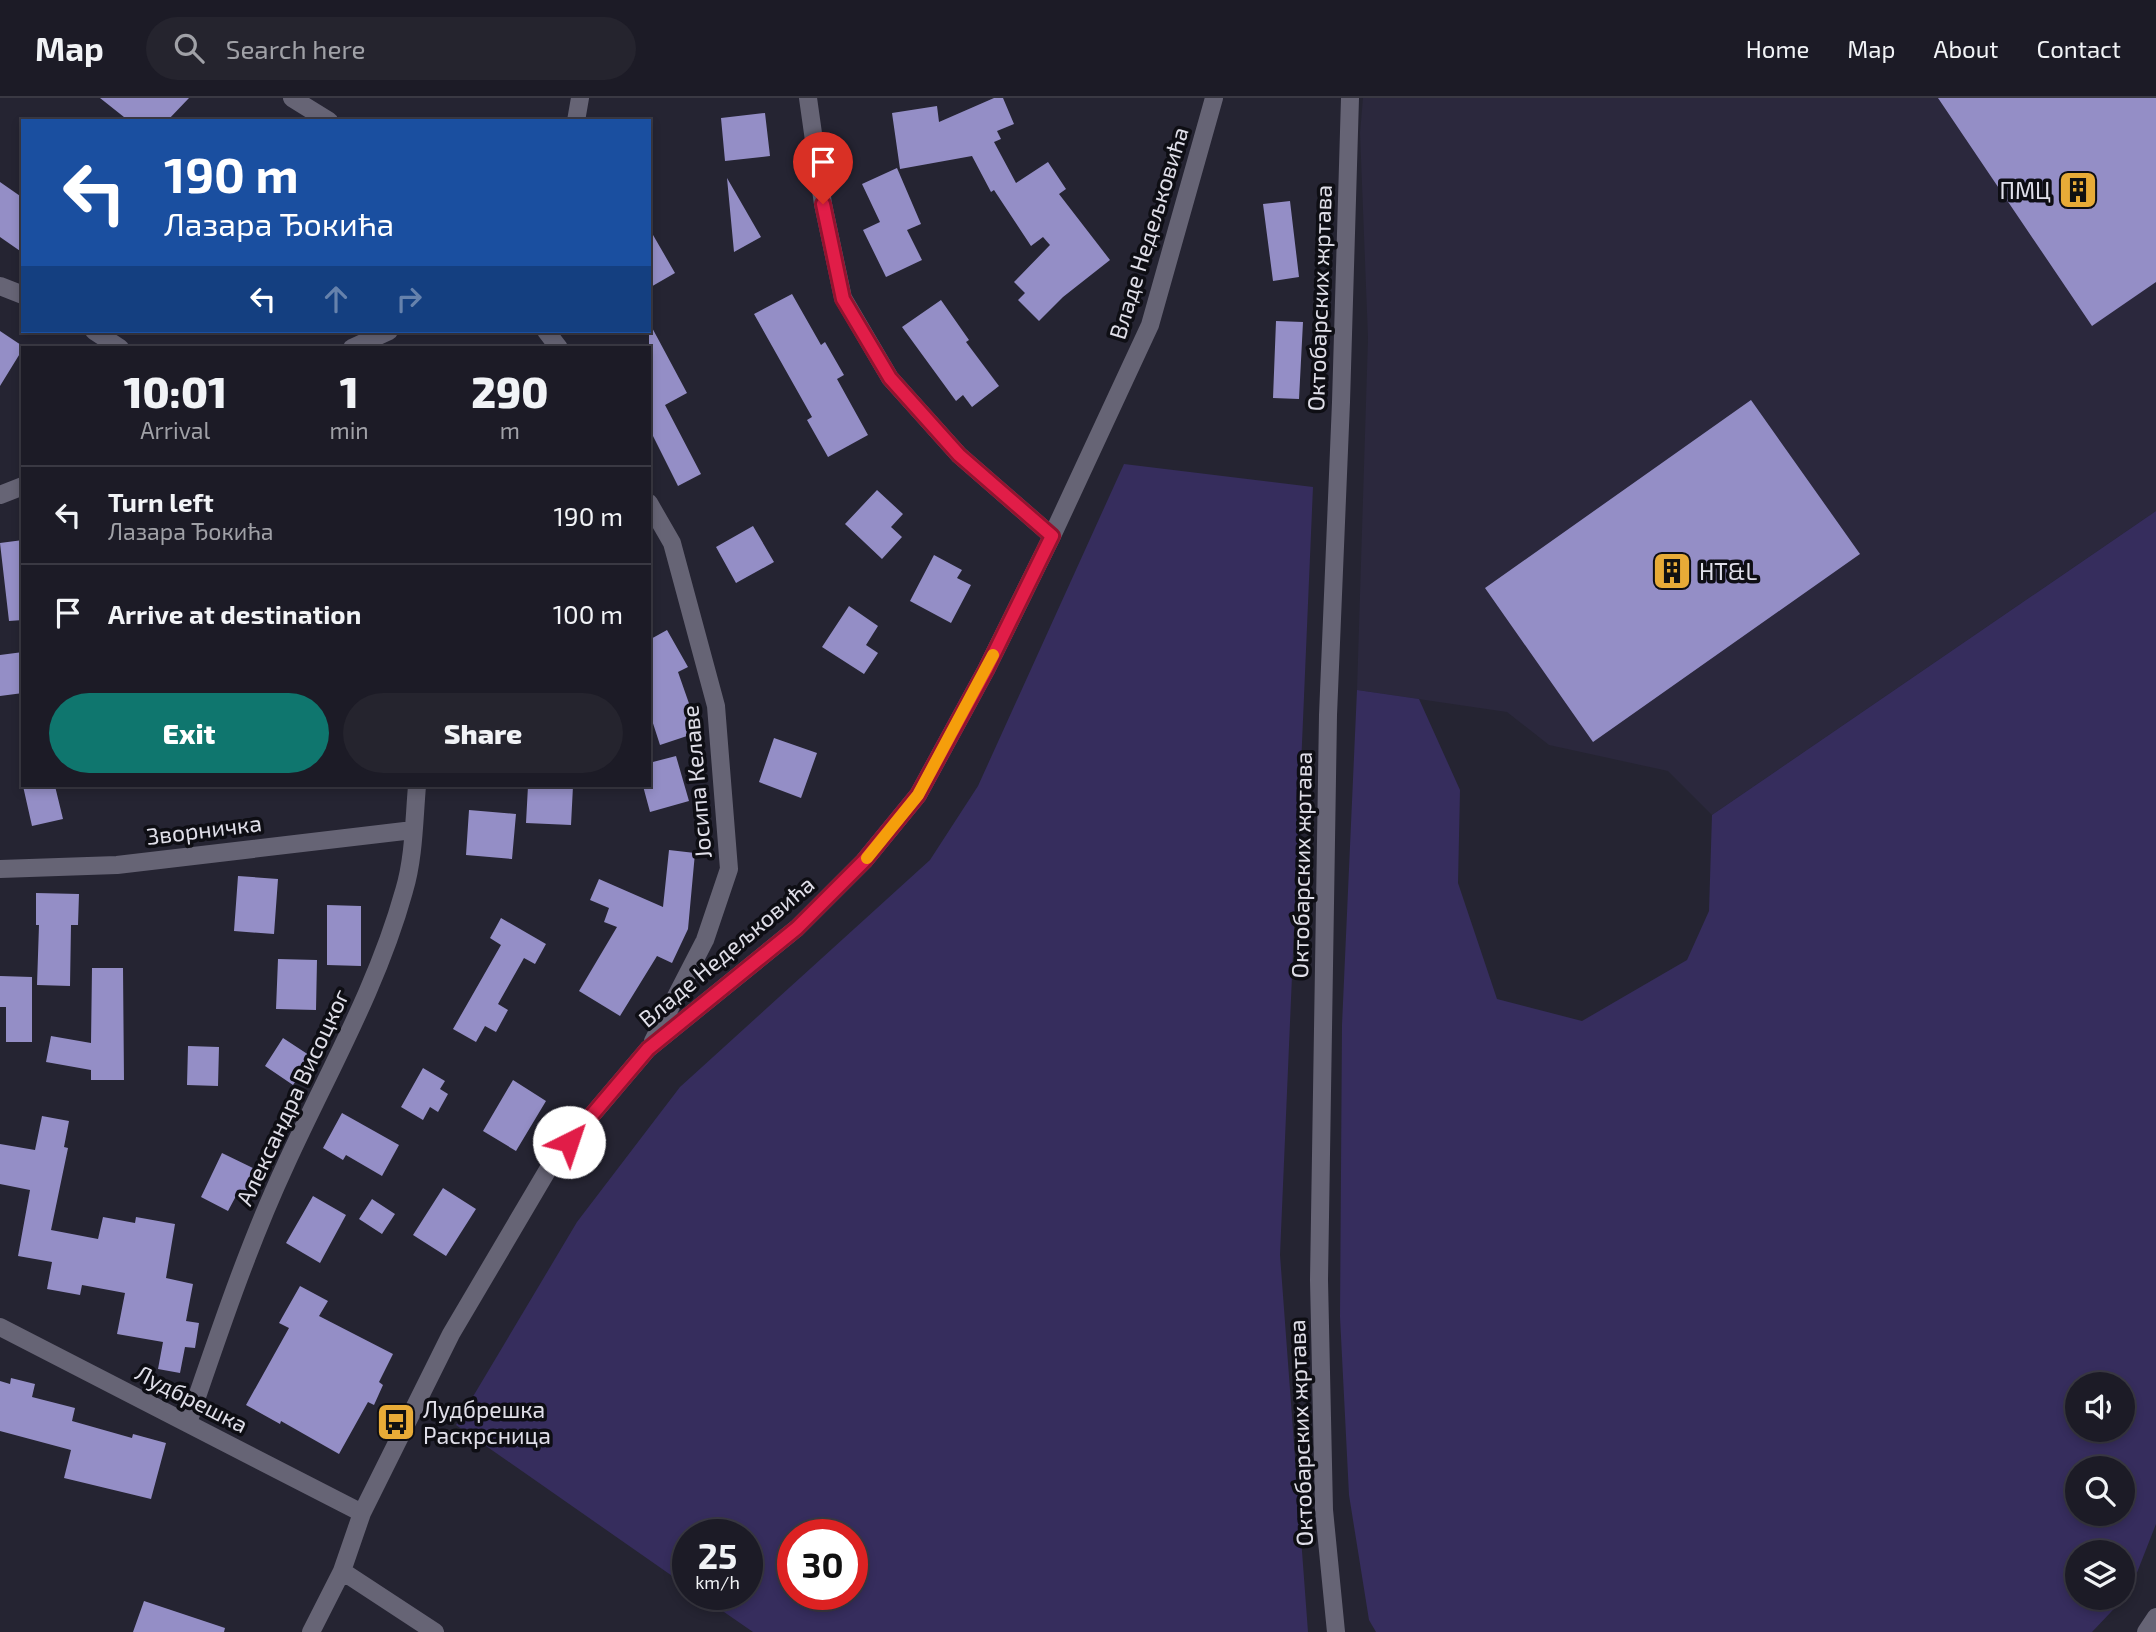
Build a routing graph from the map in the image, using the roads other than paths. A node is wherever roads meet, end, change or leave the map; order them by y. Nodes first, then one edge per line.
1 (292, 98) edge
2 (580, 98) edge
3 (808, 98) edge
4 (1214, 98) edge
5 (1350, 98) edge
6 (326, 119) edge
7 (576, 119) edge
8 (0, 285) edge
9 (21, 294) edge
10 (97, 333) edge
11 (384, 333) edge
12 (117, 346) edge
13 (356, 346) edge
14 (21, 487) edge
15 (0, 495) edge
16 (651, 506) edge
17 (1052, 536) junction
18 (417, 787) edge
19 (414, 830) junction
20 (0, 869) edge
21 (648, 1049) junction
22 (0, 1327) edge
23 (188, 1423) junction
24 (362, 1513) junction
25 (342, 1571) junction
26 (2156, 1617) edge
27 (311, 1632) edge
28 (435, 1632) edge
29 (1336, 1632) edge
30 (2146, 1632) edge

1 - 6 street
2 - 7 street
3 - 17 street
4 - 17 street, Владе Недељковића
5 - 29 street, Октобарских жртава
8 - 9 street
10 - 12 street
11 - 13 street
14 - 15 street
16 - 21 street, Јосипа Келаве
17 - 21 street, Владе Недељковића
18 - 19 street, Александра Висоцког
19 - 20 street, Зворничка
19 - 23 street, Александра Висоцког
21 - 24 street, Владе Недељковића
22 - 23 street, Лудбрешка
23 - 24 street, Лудбрешка
24 - 25 street, Владе Недељковића
25 - 27 street, Владе Недељковића
25 - 28 street
26 - 30 street

